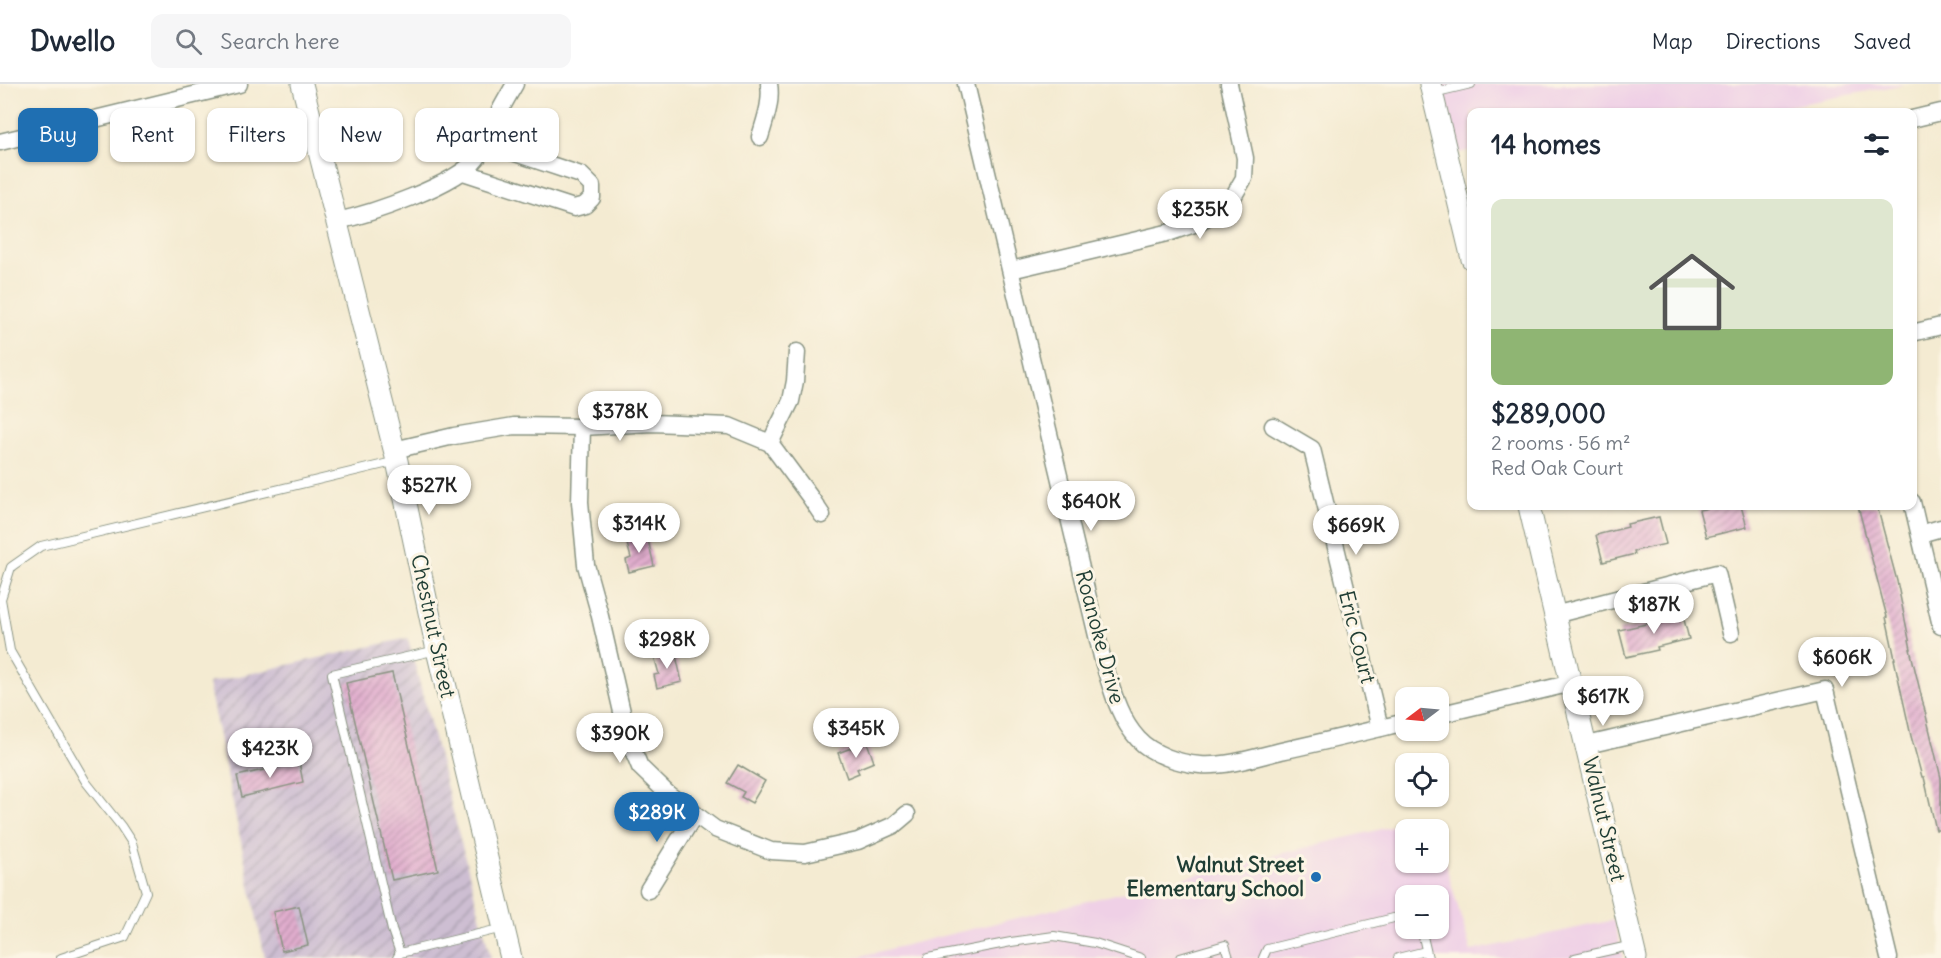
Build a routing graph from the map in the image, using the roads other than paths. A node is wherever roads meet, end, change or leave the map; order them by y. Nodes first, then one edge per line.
1 (239, 84) edge
2 (302, 84) edge
3 (515, 84) edge
4 (769, 84) edge
5 (966, 84) edge
6 (1229, 84) edge
7 (1471, 84) edge
8 (1431, 89) edge
9 (501, 108) edge
10 (1941, 112) edge
11 (1917, 117) edge
12 (760, 136) dead end
13 (0, 142) edge
14 (473, 162) edge
15 (542, 162) edge
16 (463, 172) junction
17 (337, 221) junction
18 (1467, 238) edge
19 (1011, 270) junction
20 (1941, 326) edge
21 (1917, 332) edge
22 (797, 352) dead end
23 (1274, 426) dead end
24 (582, 427) junction
25 (770, 443) junction
26 (396, 455) junction
27 (1530, 510) edge
28 (1914, 510) edge
29 (822, 515) dead end
30 (1941, 528) edge
31 (1920, 534) junction
32 (1554, 615) junction
33 (1941, 626) edge
34 (1731, 633) dead end
35 (437, 650) junction
36 (1572, 683) junction
37 (1449, 711) edge
38 (1395, 725) edge
39 (1380, 728) junction
40 (1587, 745) junction
41 (695, 814) junction
42 (907, 814) dead end
43 (648, 890) dead end
44 (1395, 918) edge
45 (504, 928) junction
46 (1424, 939) edge
47 (1634, 951) edge
48 (1427, 954) edge
49 (398, 955) edge
50 (61, 958) edge
51 (511, 958) edge
52 (928, 958) edge
53 (1141, 958) edge
54 (1180, 958) edge
55 (1229, 958) edge
56 (1263, 958) edge
57 (1398, 958) edge
58 (1575, 958) edge
59 (1889, 958) edge

1 - 13 street
2 - 17 street, Chestnut Street
3 - 9 street
4 - 12 street
5 - 19 street, Roanoke Drive
6 - 19 street
7 - 8 lane
8 - 18 street
10 - 11 street
14 - 16 street
15 - 16 street
16 - 17 street
17 - 26 street, Chestnut Street
19 - 39 street, Roanoke Drive
20 - 21 street
22 - 25 street
23 - 39 street, Eric Court
24 - 25 street
24 - 26 street
24 - 41 street
25 - 29 street
26 - 35 street, Chestnut Street
26 - 50 lane
27 - 32 street, Walnut Street
28 - 31 street
30 - 31 street
31 - 33 street
32 - 34 street
32 - 36 street, Walnut Street
35 - 45 street, Chestnut Street
35 - 49 lane
36 - 37 street
36 - 40 street, Walnut Street
38 - 39 street, Roanoke Drive
40 - 47 street, Walnut Street
40 - 59 street
41 - 42 street
41 - 43 street
44 - 56 lane
45 - 49 lane
45 - 51 street, Chestnut Street
46 - 48 lane
47 - 58 lane
48 - 57 lane
52 - 53 lane
54 - 55 lane

